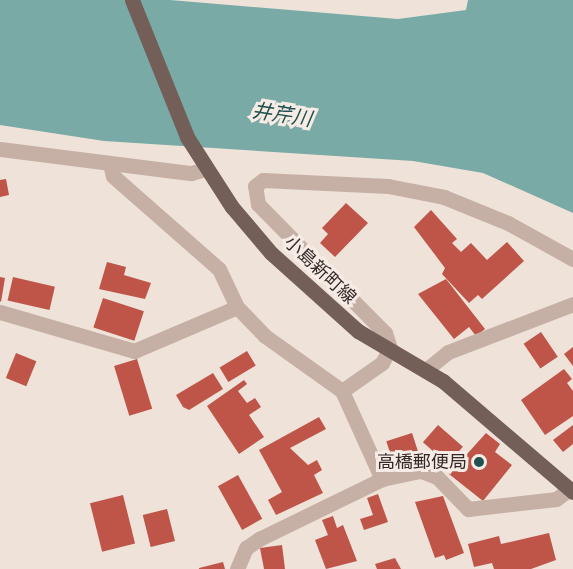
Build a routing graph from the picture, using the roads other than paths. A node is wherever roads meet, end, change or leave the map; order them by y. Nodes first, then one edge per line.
1 (132, 0) edge
2 (0, 149) edge
3 (202, 163) junction
4 (110, 164) junction
5 (573, 259) edge
6 (573, 304) edge
7 (237, 308) junction
8 (0, 312) edge
9 (390, 348) junction
10 (427, 369) junction
11 (342, 391) junction
12 (382, 479) junction
13 (571, 490) edge
14 (237, 569) edge

1 - 3 main road, 小島新町線
2 - 4 street
3 - 4 street
3 - 9 main road, 小島新町線
4 - 7 street
5 - 9 street
6 - 10 street
7 - 8 street
7 - 11 street
9 - 10 main road, 小島新町線
9 - 11 street
10 - 13 main road, 小島新町線
11 - 12 street
12 - 13 street
12 - 14 street

